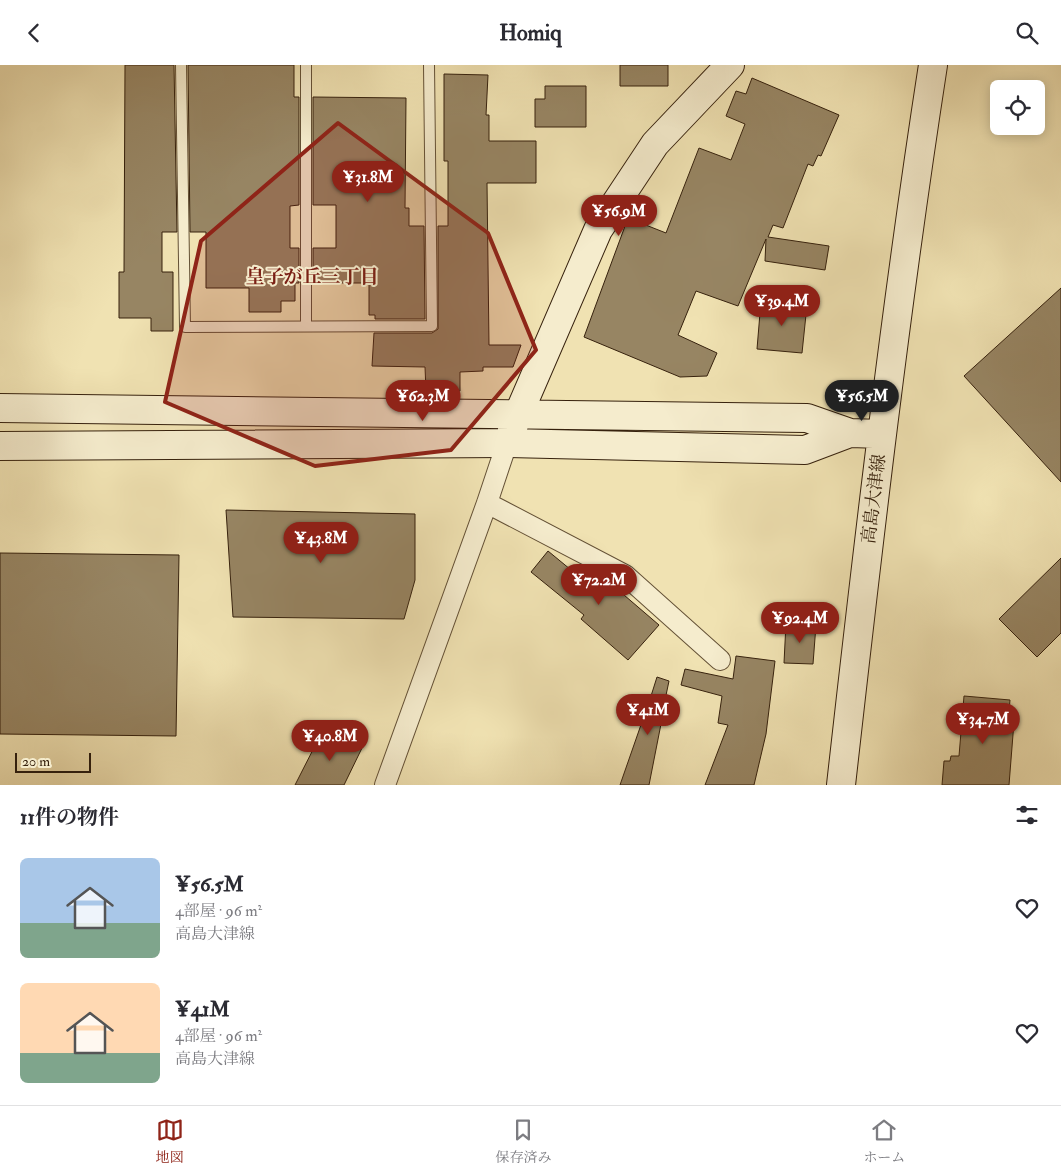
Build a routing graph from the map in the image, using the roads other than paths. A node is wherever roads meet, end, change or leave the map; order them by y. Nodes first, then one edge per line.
1 (181, 65) edge
2 (306, 65) edge
3 (429, 65) edge
4 (730, 65) edge
5 (932, 65) edge
6 (306, 326) junction
7 (0, 408) edge
8 (519, 415) junction
9 (850, 433) junction
10 (882, 434) junction
11 (506, 443) junction
12 (0, 445) edge
13 (487, 503) junction
14 (720, 660) dead end
15 (385, 785) edge
16 (841, 785) edge

1 - 6 lane
2 - 6 lane
3 - 6 lane
4 - 8 street
5 - 10 street, 高島大津線
7 - 8 street
8 - 9 street
8 - 11 street
9 - 10 street
9 - 11 street
10 - 16 street, 高島大津線
11 - 12 street
11 - 13 street
13 - 14 street
13 - 15 street

